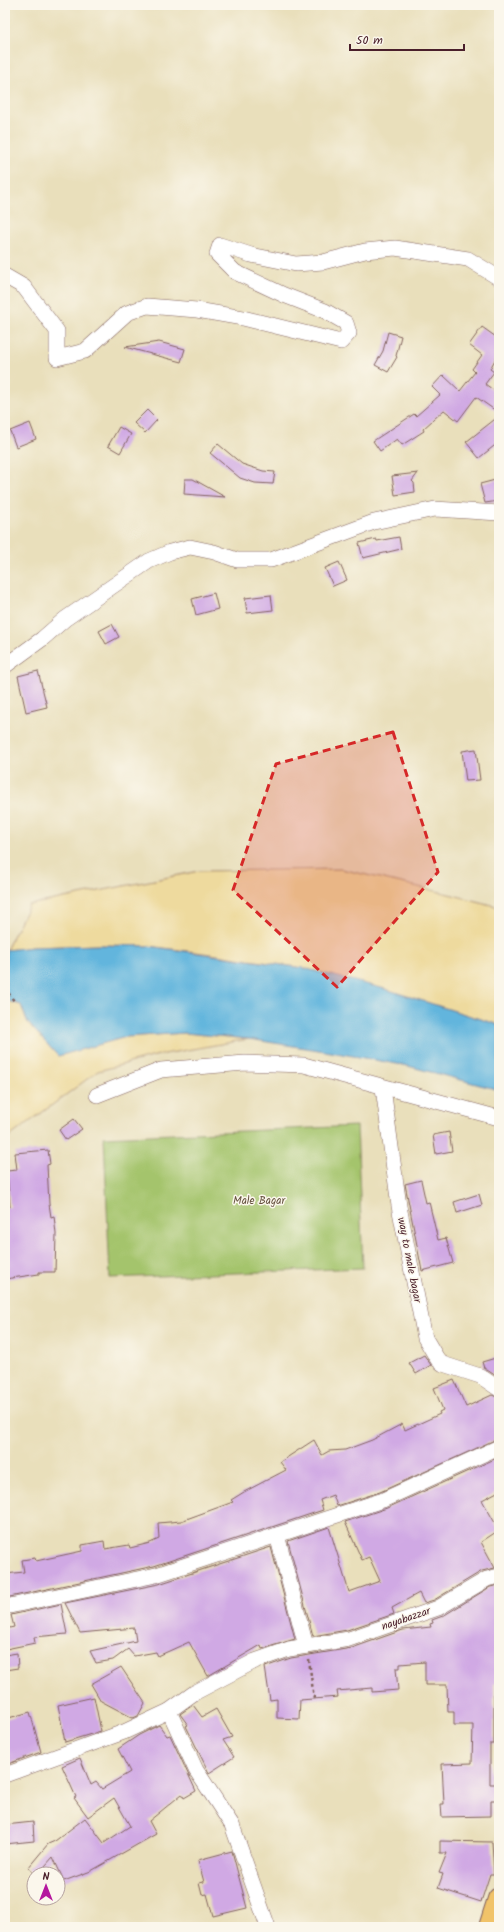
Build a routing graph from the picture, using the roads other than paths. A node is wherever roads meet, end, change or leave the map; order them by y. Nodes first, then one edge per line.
1 (5, 276) edge
2 (499, 278) edge
3 (499, 513) edge
4 (5, 666) edge
5 (384, 1088) junction
6 (97, 1095) dead end
7 (499, 1118) edge
8 (499, 1389) edge
9 (499, 1447) edge
10 (277, 1535) junction
11 (499, 1576) edge
12 (5, 1607) edge
13 (306, 1646) junction
14 (169, 1711) junction
15 (5, 1775) edge
16 (499, 1899) edge
17 (268, 1927) edge
18 (490, 1927) edge

1 - 2 street
3 - 4 street
5 - 6 street
5 - 7 street
5 - 8 street, way to male bagar
9 - 10 street
10 - 12 street
10 - 13 street
11 - 13 street, nayabazzar
13 - 14 street, nayabazzar
14 - 15 street, nayabazzar
14 - 17 street
16 - 18 highway

